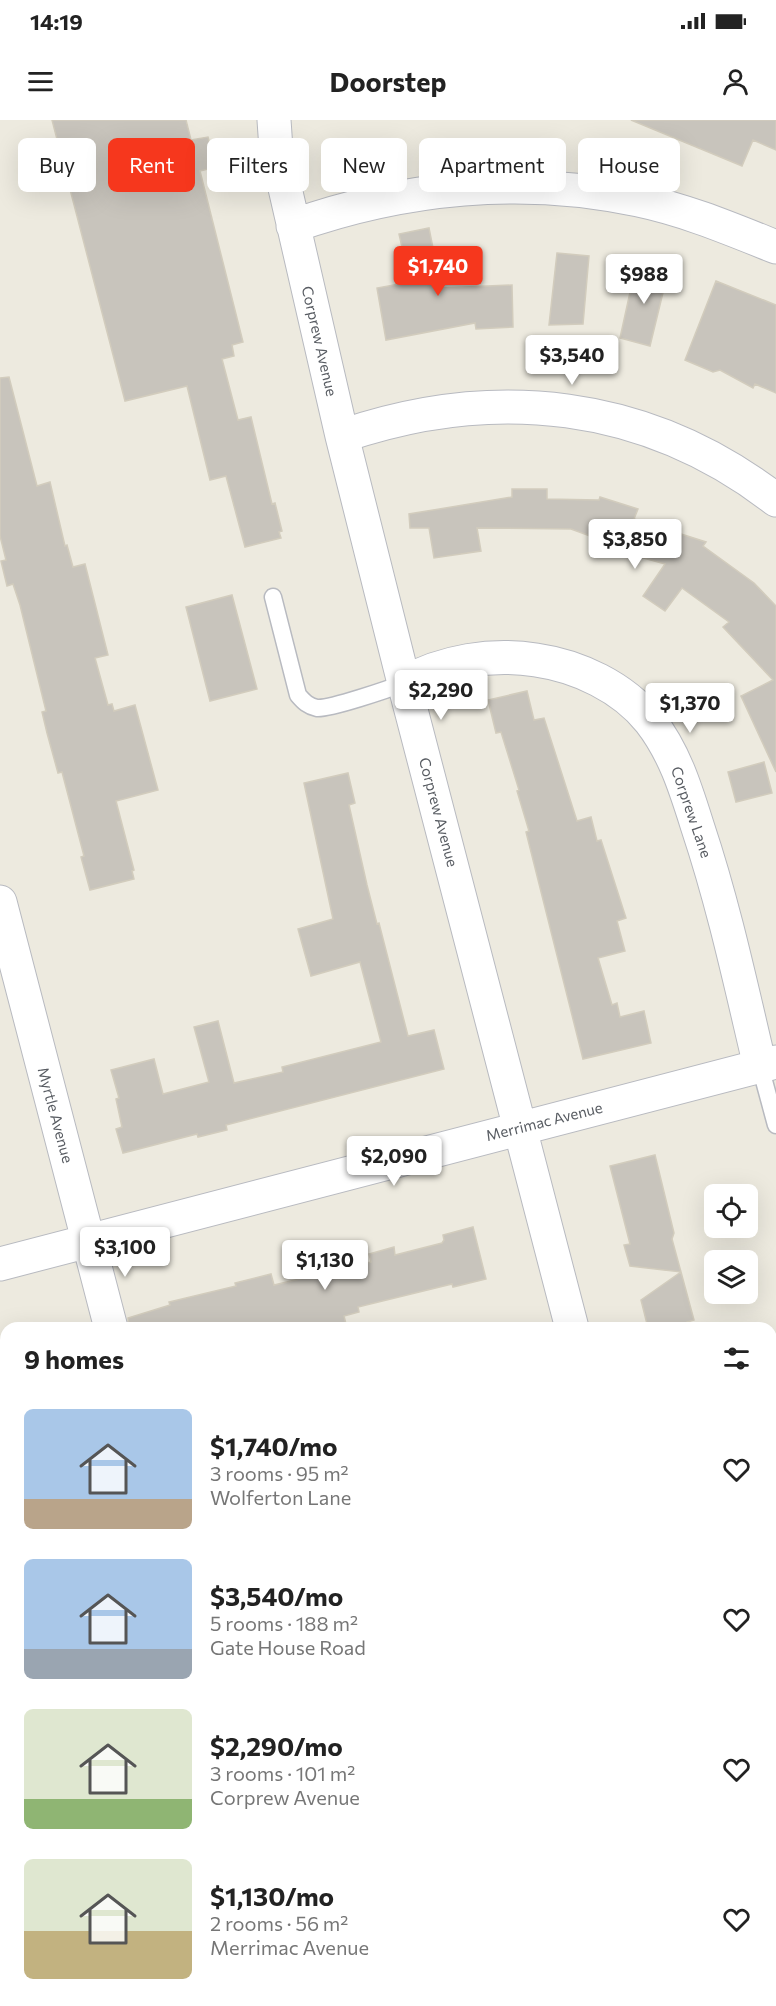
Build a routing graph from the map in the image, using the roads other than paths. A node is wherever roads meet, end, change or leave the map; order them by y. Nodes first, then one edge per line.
1 (274, 120) edge
2 (293, 226) junction
3 (776, 247) edge
4 (342, 436) junction
5 (776, 500) edge
6 (273, 597) dead end
7 (404, 683) junction
8 (0, 902) edge
9 (768, 1064) edge
10 (776, 1125) edge
11 (519, 1127) junction
12 (89, 1241) junction
13 (0, 1264) edge
14 (109, 1322) edge
15 (570, 1322) edge

1 - 2 street, Corprew Avenue
2 - 3 street
2 - 4 street, Corprew Avenue
4 - 5 street
4 - 7 street, Corprew Avenue
6 - 7 lane
7 - 9 street, Corprew Lane
7 - 11 street, Corprew Avenue
8 - 12 street, Myrtle Avenue
9 - 10 lane
9 - 11 street, Merrimac Avenue
11 - 12 street, Merrimac Avenue
11 - 15 street, Corprew Avenue
12 - 13 street, Merrimac Avenue
12 - 14 street, Myrtle Avenue

